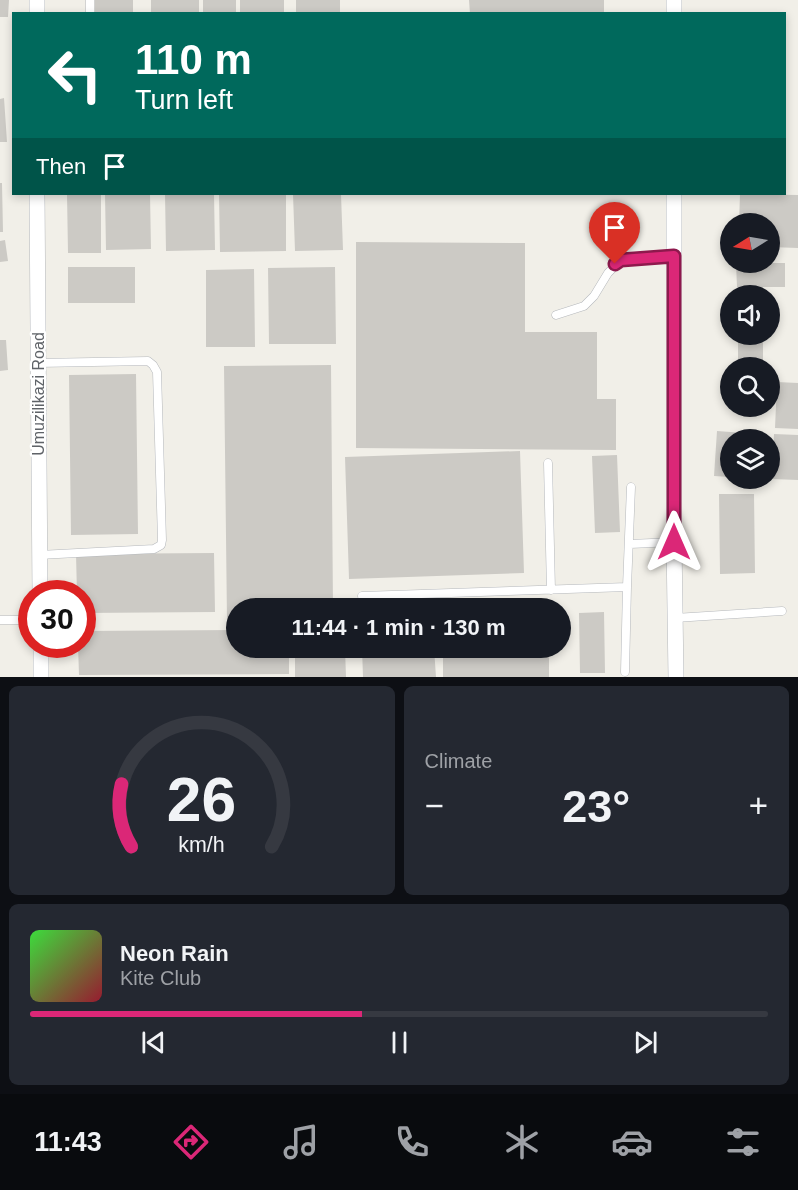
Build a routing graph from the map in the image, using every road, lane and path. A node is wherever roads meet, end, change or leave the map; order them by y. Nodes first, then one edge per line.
1 (37, 195) edge
2 (674, 195) edge
3 (674, 256) junction
4 (556, 315) dead end
5 (38, 363) junction
6 (548, 463) dead end
7 (631, 487) dead end
8 (674, 542) junction
9 (630, 544) junction
10 (39, 555) junction
11 (40, 580) edge
12 (627, 587) junction
13 (551, 590) junction
14 (362, 596) dead end
15 (782, 611) dead end
16 (675, 618) junction
17 (0, 620) edge
18 (18, 620) edge
19 (41, 658) edge
20 (625, 672) dead end
21 (41, 677) edge
22 (676, 677) edge

1 - 5 street, Umuzilikazi Road
2 - 3 street
3 - 4 lane
3 - 8 street
5 - 10 street, Umuzilikazi Road
5 - 10 lane
6 - 13 lane
7 - 9 lane
8 - 9 lane
8 - 16 street
9 - 12 lane
10 - 11 street, Umuzilikazi Road
12 - 13 lane
12 - 20 lane
13 - 14 lane
15 - 16 lane
16 - 22 street
17 - 18 lane
19 - 21 street

